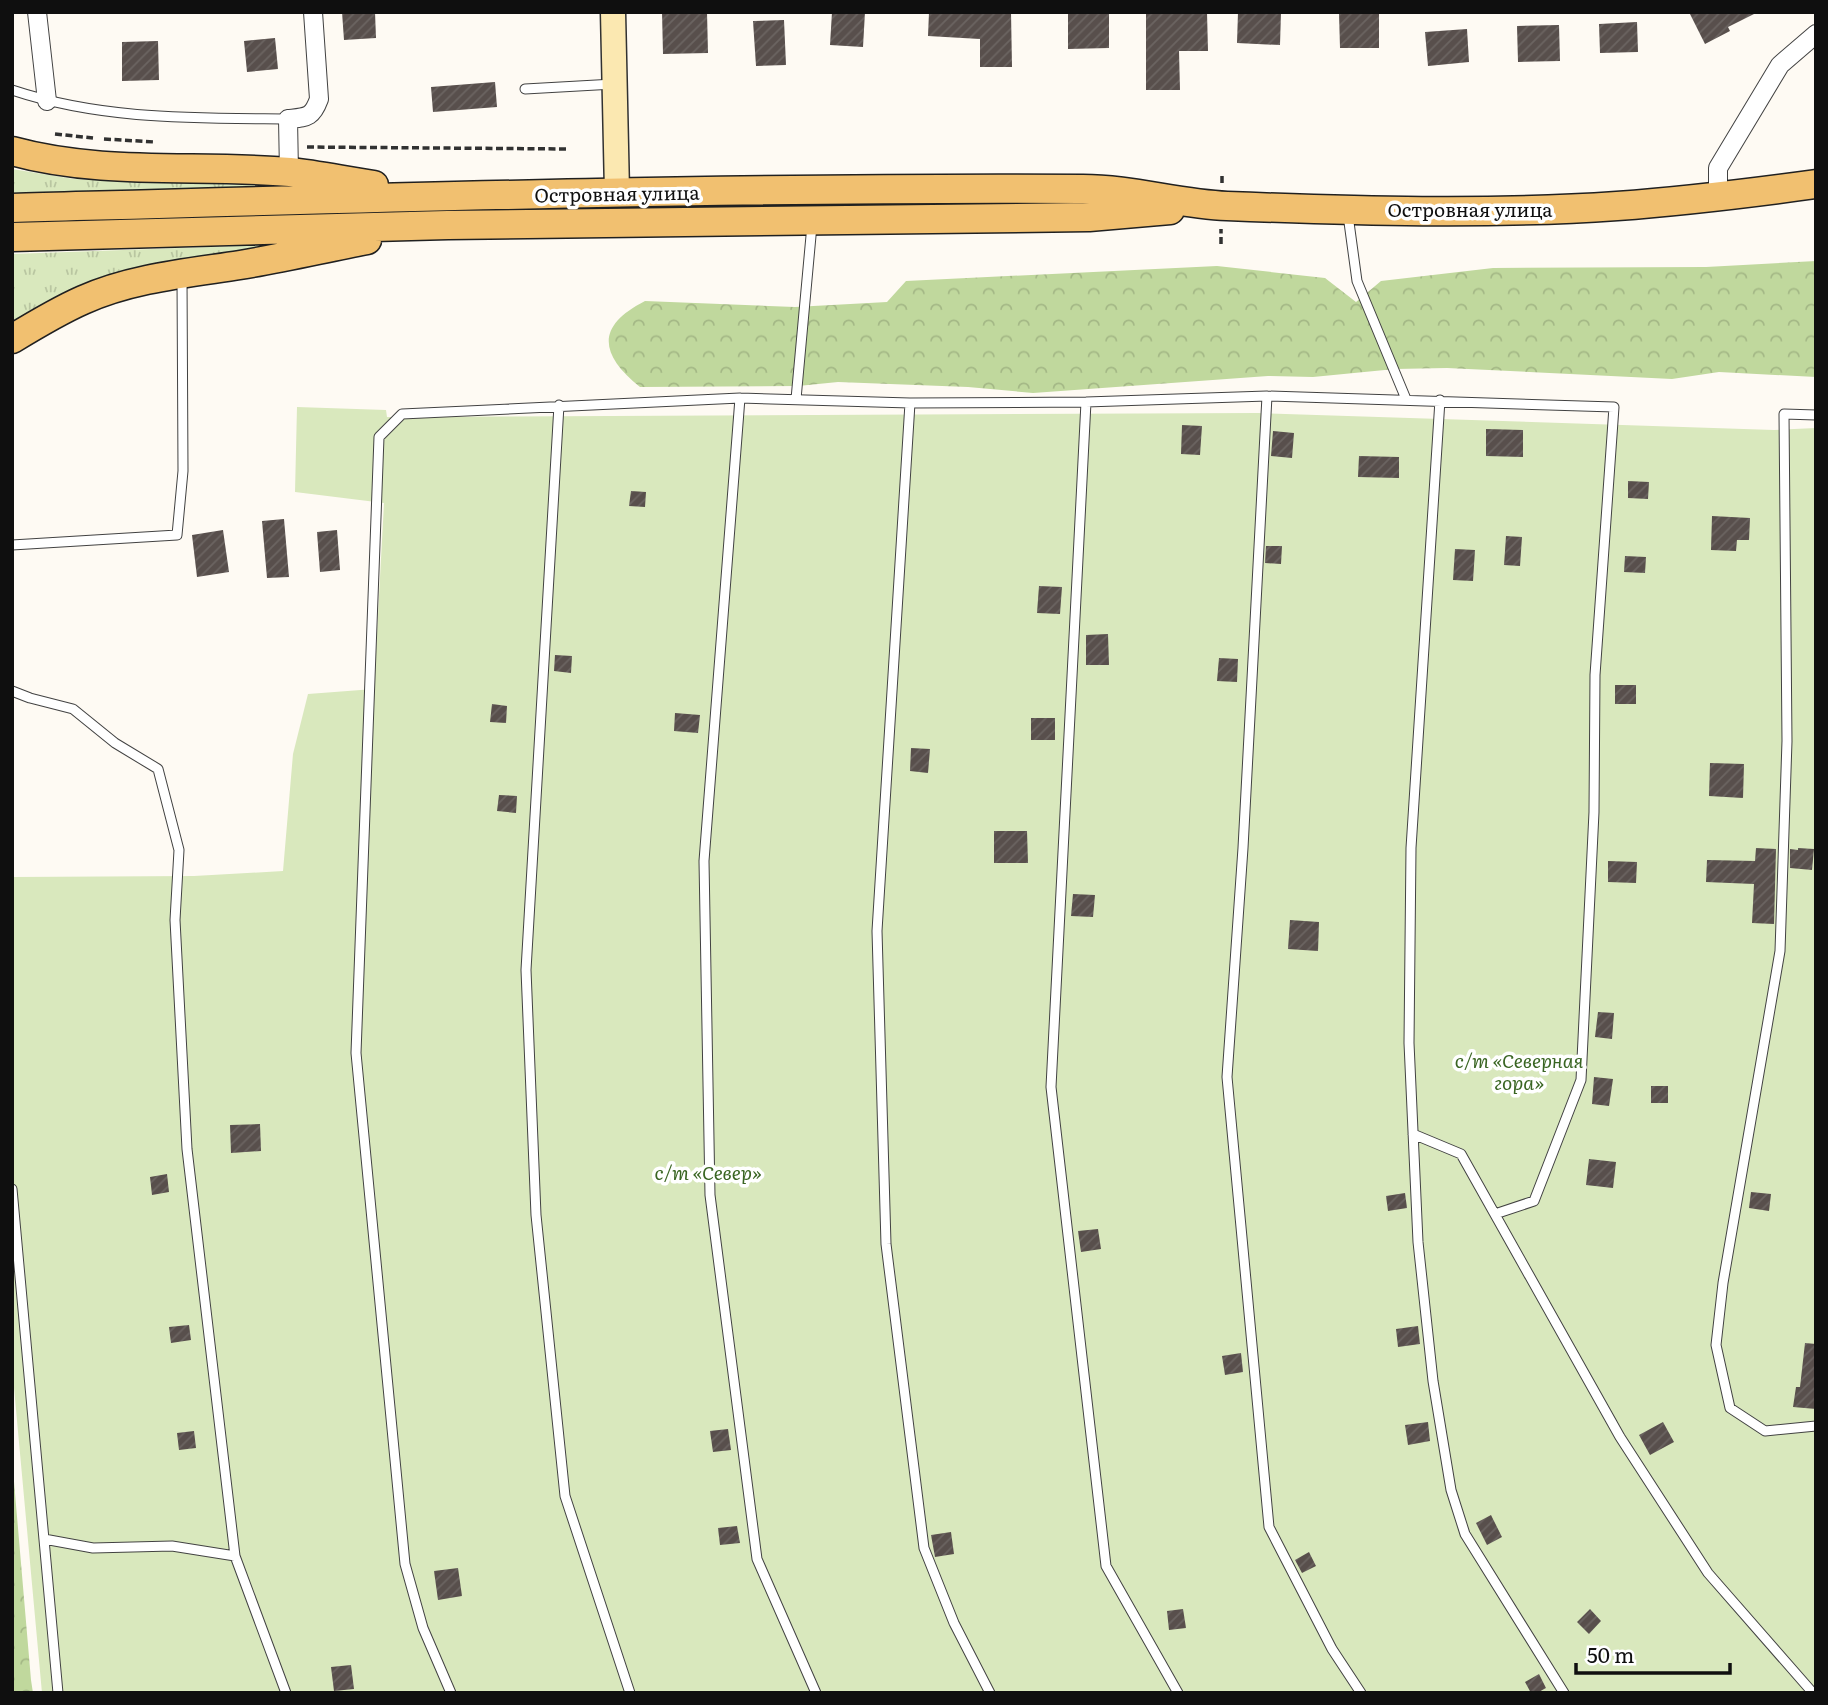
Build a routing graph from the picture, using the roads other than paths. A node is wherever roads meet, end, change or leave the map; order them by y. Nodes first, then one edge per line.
1 (37, 12) edge
2 (313, 12) edge
3 (613, 12) edge
4 (1816, 34) edge
5 (615, 84) junction
6 (525, 89) dead end
7 (12, 90) edge
8 (47, 101) junction
9 (288, 118) junction
10 (12, 151) edge
11 (289, 172) junction
12 (1816, 184) edge
13 (617, 192) junction
14 (446, 196) junction
15 (1718, 197) junction
16 (1221, 205) junction
17 (12, 208) edge
18 (1347, 208) junction
19 (812, 219) junction
20 (448, 225) junction
21 (12, 237) edge
22 (182, 273) junction
23 (12, 339) edge
24 (1267, 396) junction
25 (740, 398) junction
26 (796, 399) junction
27 (1406, 399) junction
28 (1440, 400) junction
29 (1086, 402) junction
30 (910, 403) junction
31 (559, 405) junction
32 (1816, 415) edge
33 (12, 545) edge
34 (12, 691) edge
35 (1413, 1134) junction
36 (12, 1189) edge
37 (1495, 1214) junction
38 (1816, 1426) edge
39 (44, 1539) junction
40 (234, 1556) junction
41 (58, 1693) edge
42 (286, 1693) edge
43 (451, 1693) edge
44 (630, 1693) edge
45 (816, 1693) edge
46 (990, 1693) edge
47 (1178, 1693) edge
48 (1361, 1693) edge
49 (1563, 1693) edge
50 (1813, 1693) edge

1 - 8 street
2 - 9 street
3 - 5 street
4 - 15 street
5 - 6 lane
5 - 13 street
7 - 8 lane
8 - 9 lane
9 - 11 street
10 - 11 main road
11 - 14 main road
12 - 15 main road, Островная улица
13 - 14 main road, Островная улица
13 - 16 main road, Островная улица
14 - 17 main road, Островная улица
15 - 18 main road, Островная улица
16 - 18 main road, Островная улица
16 - 19 main road, Островная улица
18 - 27 lane
19 - 20 main road, Островная улица
19 - 26 lane
20 - 21 main road, Островная улица
20 - 22 main road
22 - 23 main road
22 - 33 lane
24 - 27 lane
24 - 29 lane
24 - 48 lane
25 - 26 lane
25 - 31 lane
25 - 45 lane
26 - 30 lane
27 - 28 lane
28 - 35 lane
28 - 37 lane
29 - 30 lane
29 - 47 lane
30 - 46 lane
31 - 43 lane
31 - 44 lane
32 - 38 lane
34 - 40 lane
35 - 37 lane
35 - 49 lane
36 - 39 lane
37 - 50 lane
39 - 40 lane
39 - 41 lane
40 - 42 lane

